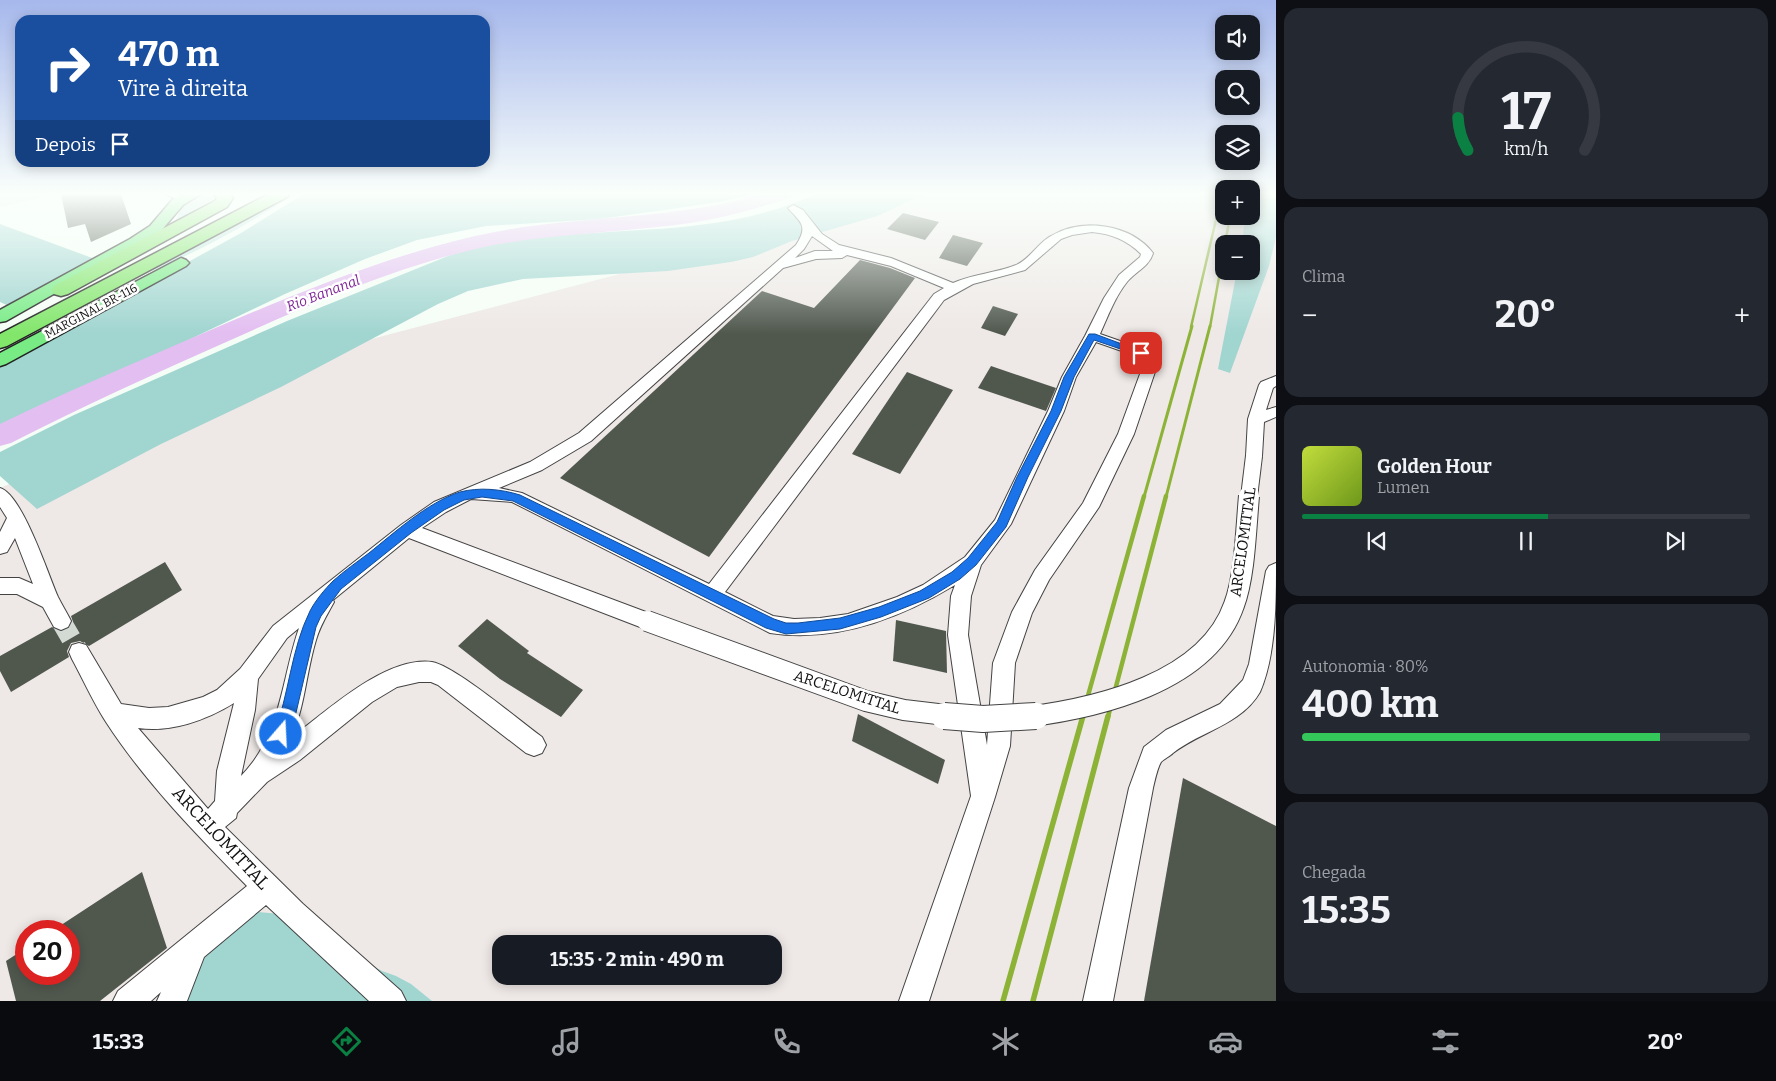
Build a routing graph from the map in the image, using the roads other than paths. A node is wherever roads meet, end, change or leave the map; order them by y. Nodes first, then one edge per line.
1 (137, 241) edge
2 (152, 241) edge
3 (172, 241) edge
4 (193, 241) edge
5 (221, 241) edge
6 (803, 241) edge
7 (822, 241) edge
8 (1051, 241) edge
9 (1131, 241) edge
10 (856, 254) junction
11 (182, 263) junction
12 (776, 269) junction
13 (952, 287) junction
14 (75, 303) junction
15 (0, 317) edge
16 (0, 330) edge
17 (1092, 336) junction
18 (0, 342) edge
19 (0, 360) edge
20 (1276, 381) edge
21 (1276, 412) edge
22 (1256, 419) junction
23 (0, 494) edge
24 (462, 496) junction
25 (16, 517) junction
26 (407, 530) junction
27 (0, 547) edge
28 (972, 562) junction
29 (1276, 571) edge
30 (337, 585) junction
31 (0, 586) edge
32 (712, 595) junction
33 (50, 601) junction
34 (62, 621) tunnel mouth
35 (78, 652) tunnel mouth
36 (248, 676) junction
37 (114, 714) junction
38 (534, 745) dead end
39 (258, 774) junction
40 (982, 797) junction
41 (227, 809) junction
42 (207, 827) junction
43 (267, 887) junction
44 (193, 948) junction
45 (128, 1001) edge
46 (172, 1001) edge
47 (391, 1001) edge
48 (914, 1001) edge
49 (1098, 1001) edge

1 - 15 main road
2 - 16 highway
3 - 16 highway
4 - 14 highway
5 - 11 highway
6 - 12 street
7 - 10 street
8 - 13 street
9 - 17 street
10 - 12 street
10 - 13 street
11 - 14 highway
11 - 19 main road, MARGINAL BR-116
12 - 24 street
13 - 32 street
14 - 18 highway
17 - 28 street
17 - 40 street
20 - 22 street, ARCELOMITTAL
21 - 22 street
22 - 26 street, ARCELOMITTAL, bridge
23 - 25 street
24 - 26 street
24 - 32 street
25 - 27 street
25 - 33 street
26 - 30 street
28 - 32 street
28 - 40 street
29 - 49 street
30 - 36 street
30 - 39 street
31 - 33 street
33 - 34 street
35 - 37 street, ARCELOMITTAL
36 - 37 street
36 - 41 street
37 - 42 street, ARCELOMITTAL
38 - 39 street
39 - 41 street
40 - 48 street
41 - 42 street
42 - 43 street, ARCELOMITTAL
43 - 44 street
43 - 47 street, ARCELOMITTAL
44 - 45 street
44 - 46 street

